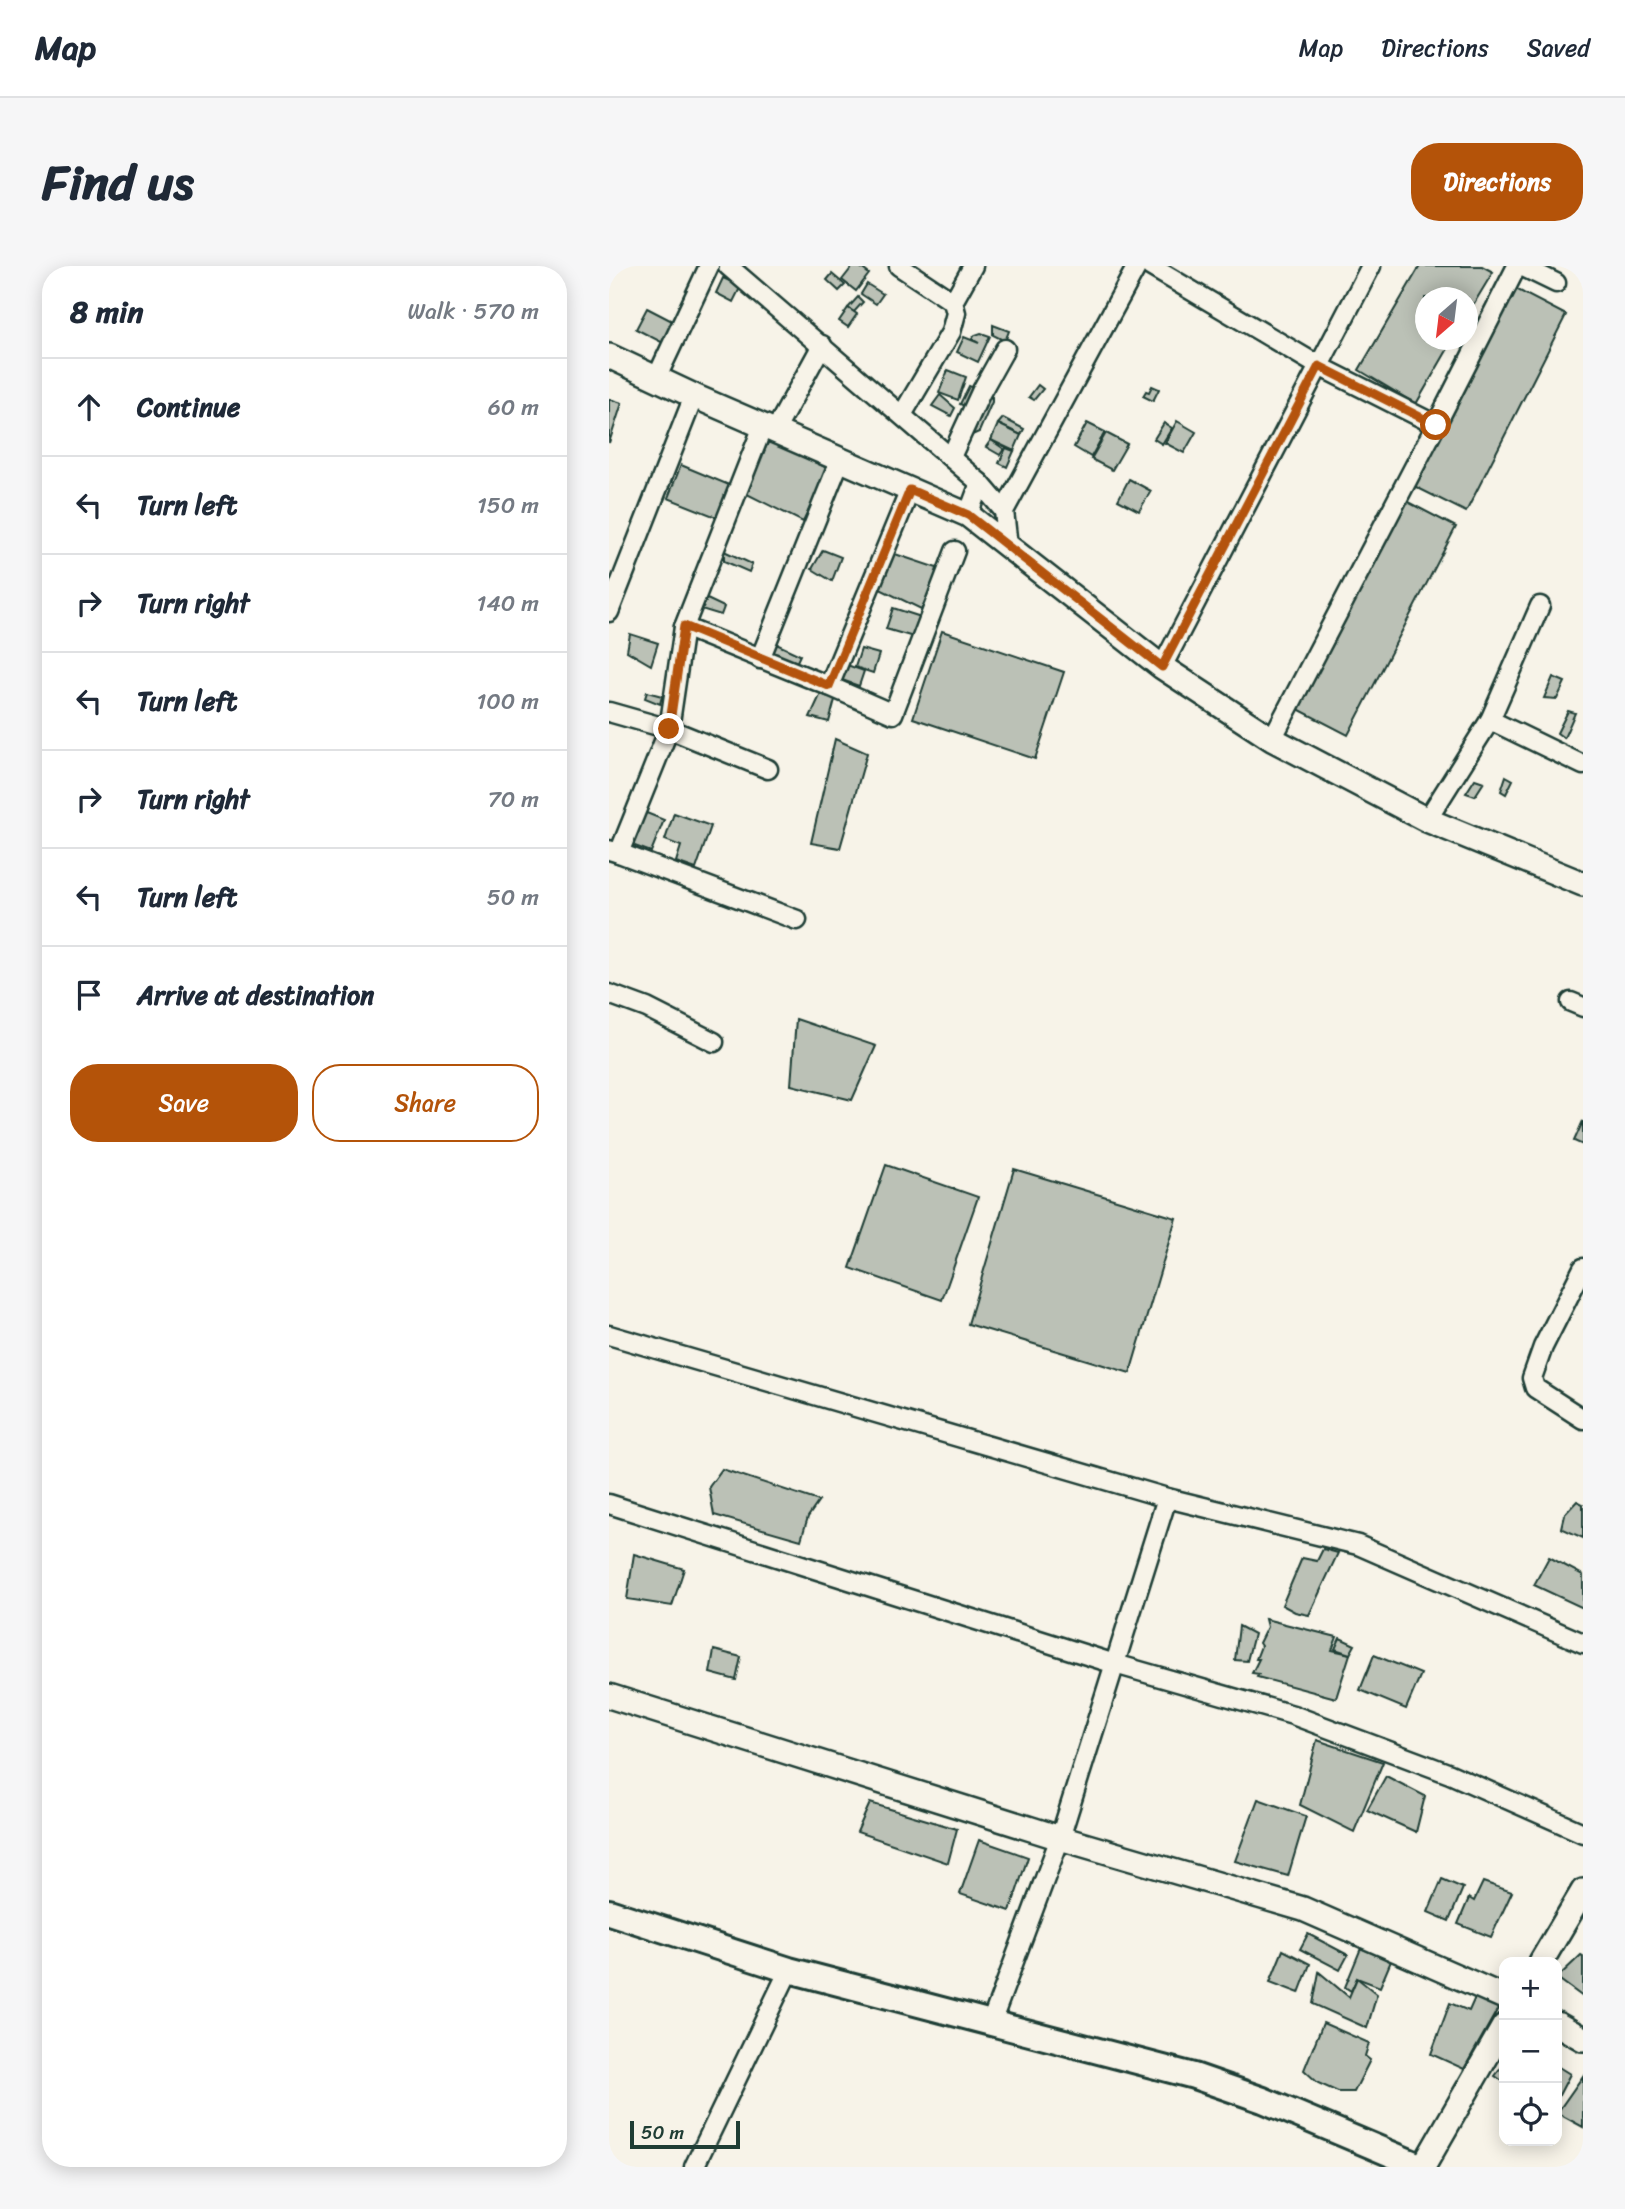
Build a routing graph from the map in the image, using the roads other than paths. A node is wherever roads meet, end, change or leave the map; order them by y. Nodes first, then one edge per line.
1 (709, 266) edge
2 (728, 266) edge
3 (899, 266) edge
4 (973, 266) edge
5 (1137, 266) edge
6 (1150, 266) edge
7 (1371, 266) edge
8 (1519, 266) edge
9 (1556, 283) dead end
10 (953, 302) junction
11 (822, 345) junction
12 (1005, 349) dead end
13 (609, 356) edge
14 (1319, 366) junction
15 (656, 379) junction
16 (694, 396) junction
17 (902, 415) junction
18 (1436, 425) junction
19 (769, 429) junction
20 (951, 457) junction
21 (840, 460) junction
22 (980, 483) junction
23 (910, 490) junction
24 (1004, 511) junction
25 (968, 515) junction
26 (1007, 546) junction
27 (955, 551) dead end
28 (1540, 606) dead end
29 (609, 612) edge
30 (684, 626) junction
31 (760, 659) junction
32 (1162, 667) junction
33 (829, 686) junction
34 (609, 712) edge
35 (1490, 720) junction
36 (669, 729) junction
37 (1272, 739) junction
38 (1583, 765) edge
39 (768, 769) dead end
40 (1426, 820) junction
41 (614, 852) edge
42 (1583, 884) edge
43 (797, 920) dead end
44 (609, 995) edge
45 (714, 1042) dead end
46 (1583, 1268) edge
47 (609, 1335) edge
48 (1583, 1419) edge
49 (1167, 1498) junction
50 (609, 1504) edge
51 (1583, 1643) edge
52 (1115, 1664) junction
53 (609, 1696) edge
54 (1583, 1833) edge
55 (1060, 1838) junction
56 (1583, 1891) edge
57 (609, 1912) edge
58 (1544, 1957) edge
59 (789, 1970) junction
60 (1499, 1995) edge
61 (991, 2023) junction
62 (1562, 2027) edge
63 (1499, 2035) edge
64 (1583, 2039) edge
65 (694, 2167) edge
66 (1423, 2167) edge

1 - 15 street
2 - 11 street
3 - 10 street
4 - 10 street
5 - 24 street
6 - 14 street
7 - 14 street
8 - 9 street
8 - 18 street
10 - 17 street
11 - 17 street
11 - 19 street
12 - 20 street
13 - 15 street
14 - 18 street
14 - 32 street
15 - 16 street
16 - 19 street
16 - 29 street
17 - 20 street
18 - 37 street
19 - 21 street
19 - 30 street
20 - 22 street
21 - 23 street
21 - 31 street
22 - 24 street
22 - 25 street
23 - 25 street
23 - 33 street
24 - 26 street
25 - 26 street
26 - 32 street
27 - 33 street
28 - 35 street
30 - 31 street
30 - 36 street
31 - 33 street
32 - 37 street
34 - 36 street
35 - 38 street
35 - 40 street
36 - 39 street
36 - 41 street
37 - 40 street
40 - 42 street
41 - 43 street
44 - 45 street
46 - 48 street
47 - 49 street
49 - 51 street
49 - 52 street
50 - 52 street
52 - 54 street
52 - 55 street
53 - 55 street
55 - 60 street
55 - 61 street
56 - 58 street
57 - 59 main road
59 - 61 main road
59 - 65 street
61 - 66 main road
62 - 64 street
63 - 66 street

